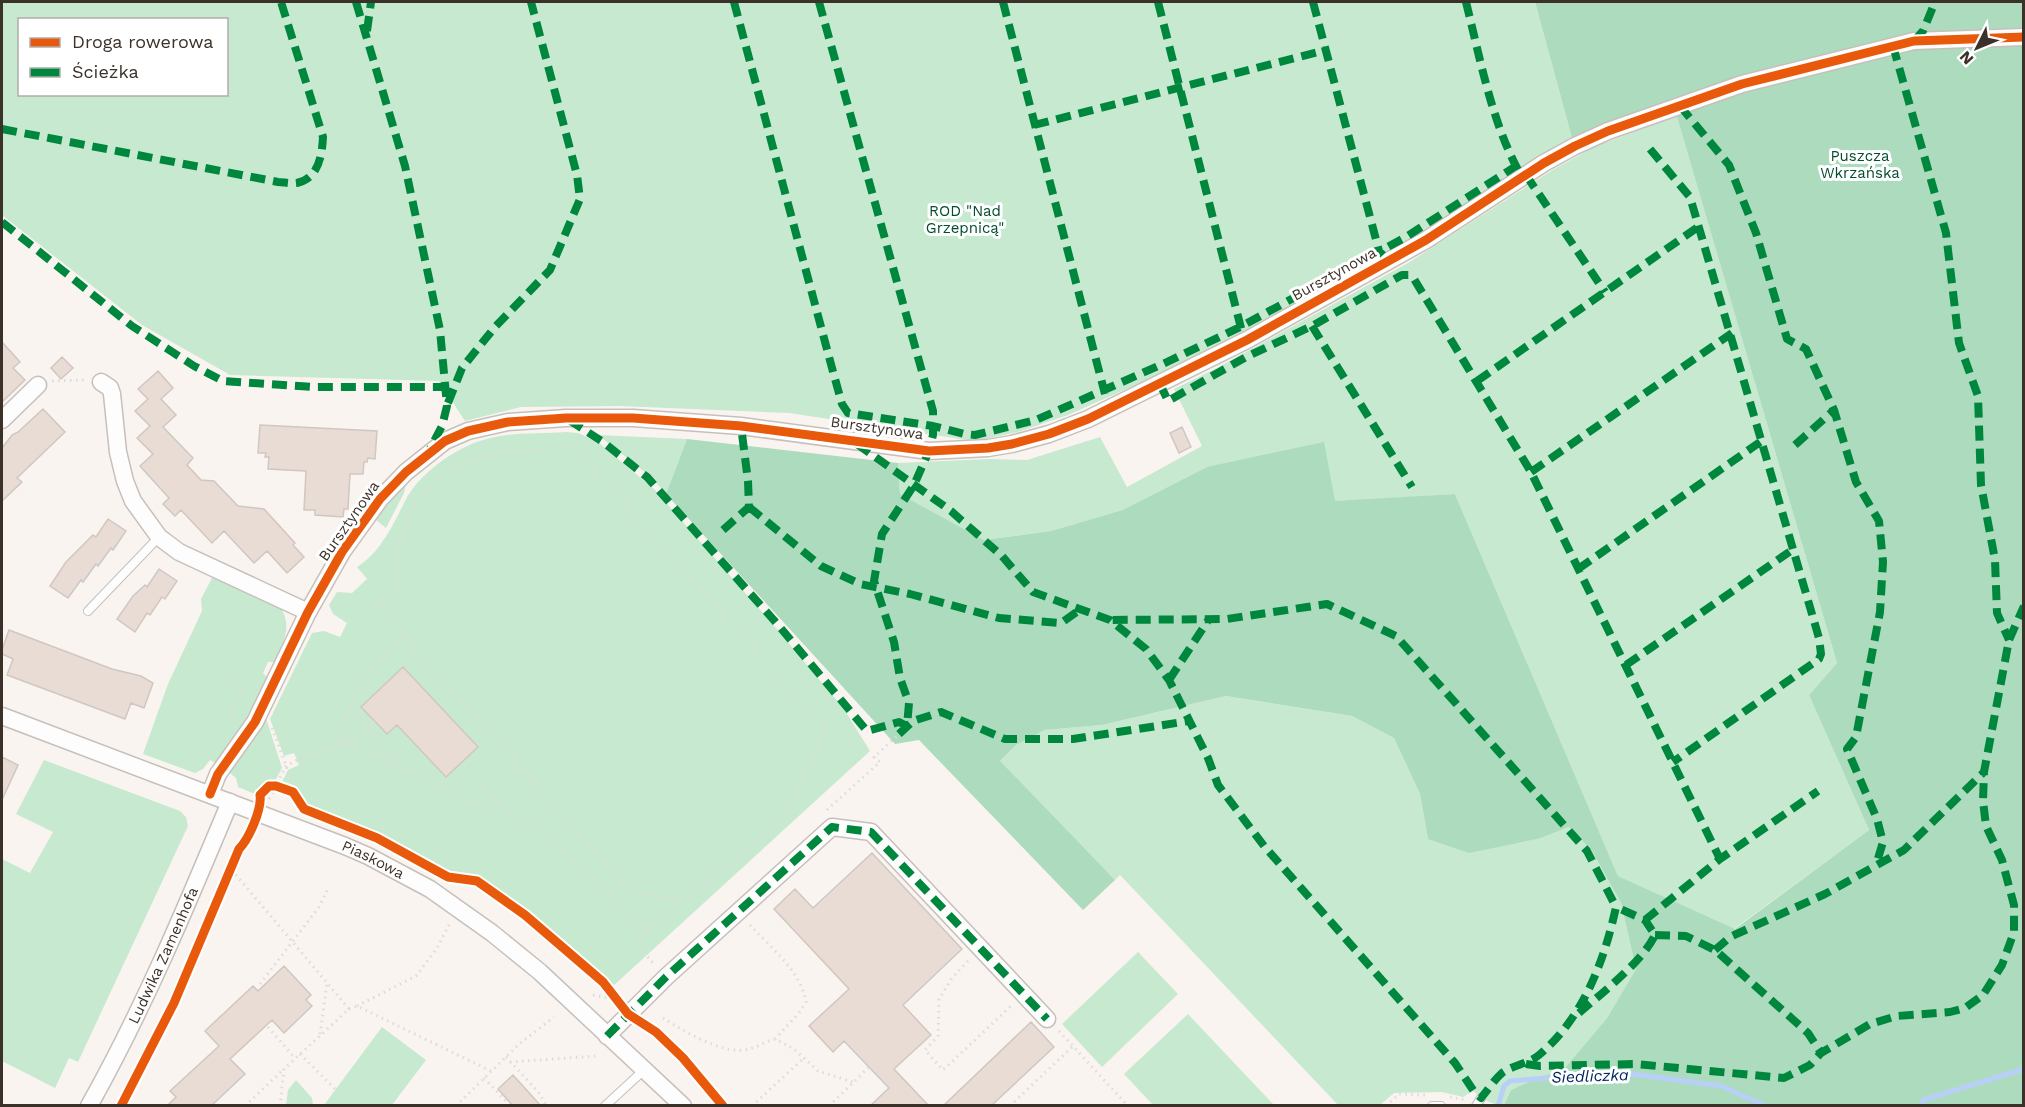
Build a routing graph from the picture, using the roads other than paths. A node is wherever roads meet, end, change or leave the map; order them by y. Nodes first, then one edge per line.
1 (2024, 37) edge
2 (101, 382) road end
3 (38, 385) road end
4 (2, 420) edge
5 (159, 537) junction
6 (88, 610) dead end
7 (308, 612) junction
8 (2, 716) edge
9 (210, 794) junction
10 (230, 802) junction
11 (1047, 1019) road end
12 (607, 1036) junction
13 (644, 1070) junction
14 (89, 1106) edge
15 (605, 1106) edge
16 (683, 1106) edge
17 (1432, 1106) edge
18 (1441, 1106) edge

1 - 7 street, Bursztynowa
2 - 5 street
3 - 4 street
5 - 6 lane
5 - 7 street
7 - 9 street, Bursztynowa
8 - 9 street, Piaskowa
9 - 10 street, Piaskowa
10 - 12 street, Piaskowa
10 - 14 street, Ludwika Zamenhofa
11 - 12 street
12 - 13 street, Piaskowa
13 - 15 lane
13 - 16 street, Piaskowa
17 - 18 lane

